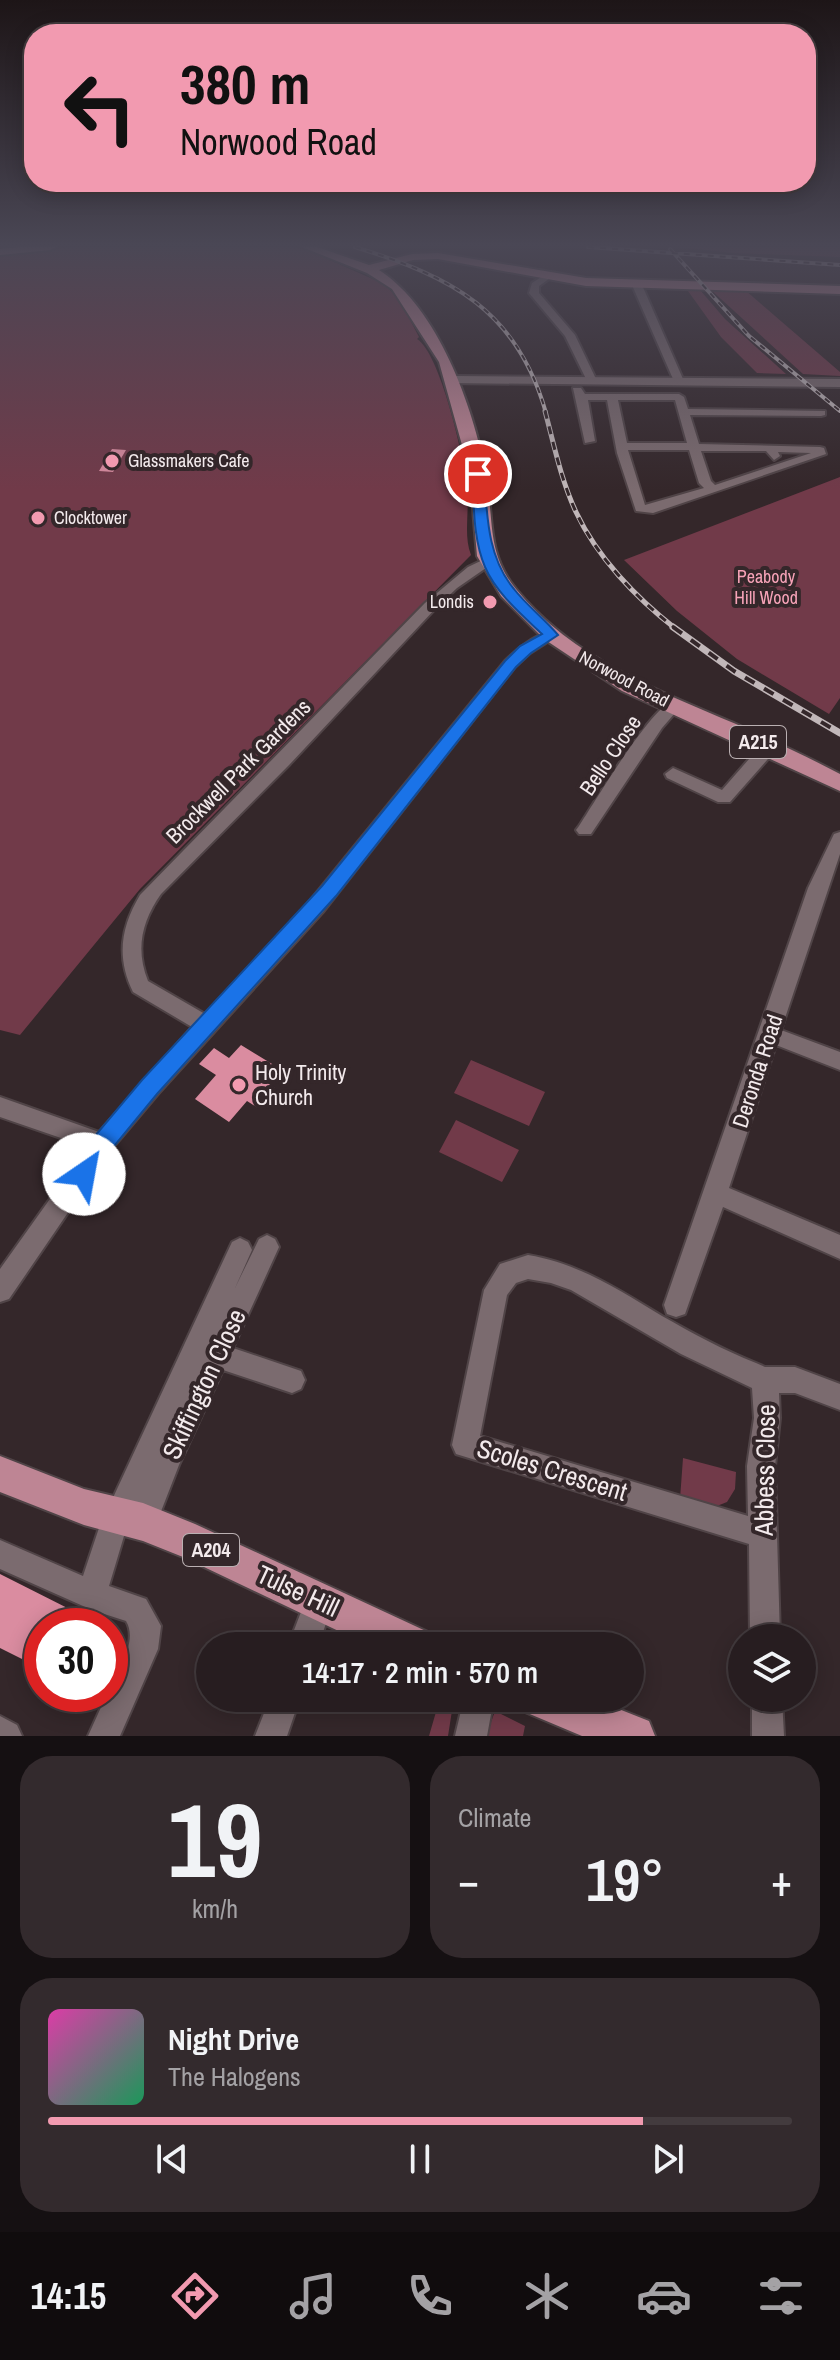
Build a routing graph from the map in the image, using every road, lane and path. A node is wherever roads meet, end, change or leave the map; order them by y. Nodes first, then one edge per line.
1 (425, 328) edge
2 (564, 328) edge
3 (654, 328) edge
4 (575, 379) junction
5 (591, 379) junction
6 (675, 379) junction
7 (453, 380) junction
8 (840, 383) edge
9 (580, 397) junction
10 (612, 397) junction
11 (679, 397) junction
12 (683, 412) junction
13 (821, 413) dead end
14 (589, 441) dead end
15 (622, 446) junction
16 (694, 447) junction
17 (770, 448) junction
18 (784, 466) junction
19 (714, 489) junction
20 (489, 561) junction
21 (551, 635) junction
22 (673, 706) junction
23 (769, 747) junction
24 (673, 774) dead end
25 (840, 783) edge
26 (585, 830) dead end
27 (840, 838) edge
28 (208, 1026) junction
29 (769, 1034) junction
30 (840, 1061) edge
31 (0, 1107) edge
32 (102, 1144) junction
33 (718, 1194) junction
34 (267, 1247) dead end
35 (840, 1247) edge
36 (240, 1250) dead end
37 (0, 1289) edge
38 (676, 1305) dead end
39 (217, 1355) junction
40 (292, 1380) dead end
41 (765, 1380) junction
42 (840, 1397) edge
43 (0, 1474) edge
44 (127, 1517) junction
45 (762, 1534) junction
46 (0, 1554) edge
47 (92, 1595) junction
48 (319, 1601) junction
49 (765, 1624) edge
50 (308, 1632) edge
51 (384, 1632) edge
52 (280, 1712) edge
53 (476, 1712) edge
54 (574, 1712) edge
55 (767, 1712) edge
56 (0, 1732) edge
57 (6, 1736) edge
58 (104, 1736) edge
59 (271, 1736) edge
60 (471, 1736) edge
61 (634, 1736) edge
62 (768, 1736) edge

1 - 7 main road, Norwood Road / A215
2 - 5 street
3 - 6 street
4 - 5 street
4 - 7 street
4 - 9 street
5 - 6 street
6 - 8 street
6 - 11 street
7 - 20 main road, Norwood Road / A215
9 - 10 street
9 - 14 street
10 - 11 street
10 - 15 street
11 - 12 street
12 - 13 street
12 - 16 street
15 - 16 street
15 - 19 street
16 - 17 street
16 - 19 street
17 - 18 street
17 - 18 street
18 - 19 street
20 - 21 main road, Norwood Road / A215
20 - 28 street, Brockwell Park Gardens
21 - 22 main road, Norwood Road / A215
21 - 28 street
22 - 23 main road, Norwood Road / A215
22 - 26 street, Bello Close
23 - 24 street
23 - 25 main road, Norwood Road / A215
27 - 29 street, Deronda Road
28 - 32 street
29 - 30 street
29 - 33 street, Deronda Road
31 - 32 street
32 - 37 street
33 - 35 street
33 - 38 street, Deronda Road
34 - 39 street, Skiffington Close
36 - 44 street
39 - 40 street
39 - 44 street, Skiffington Close
41 - 42 street, Abbess Close
41 - 45 street, Abbess Close
41 - 45 street, Scoles Crescent
43 - 44 main road, Tulse Hill / A204
44 - 47 street
44 - 48 main road, Tulse Hill / A204
45 - 49 street, Abbess Close
46 - 47 street
47 - 58 street
48 - 50 street
48 - 51 main road, Tulse Hill / A204
52 - 59 street
53 - 60 street
54 - 61 main road
55 - 62 street
56 - 57 street

